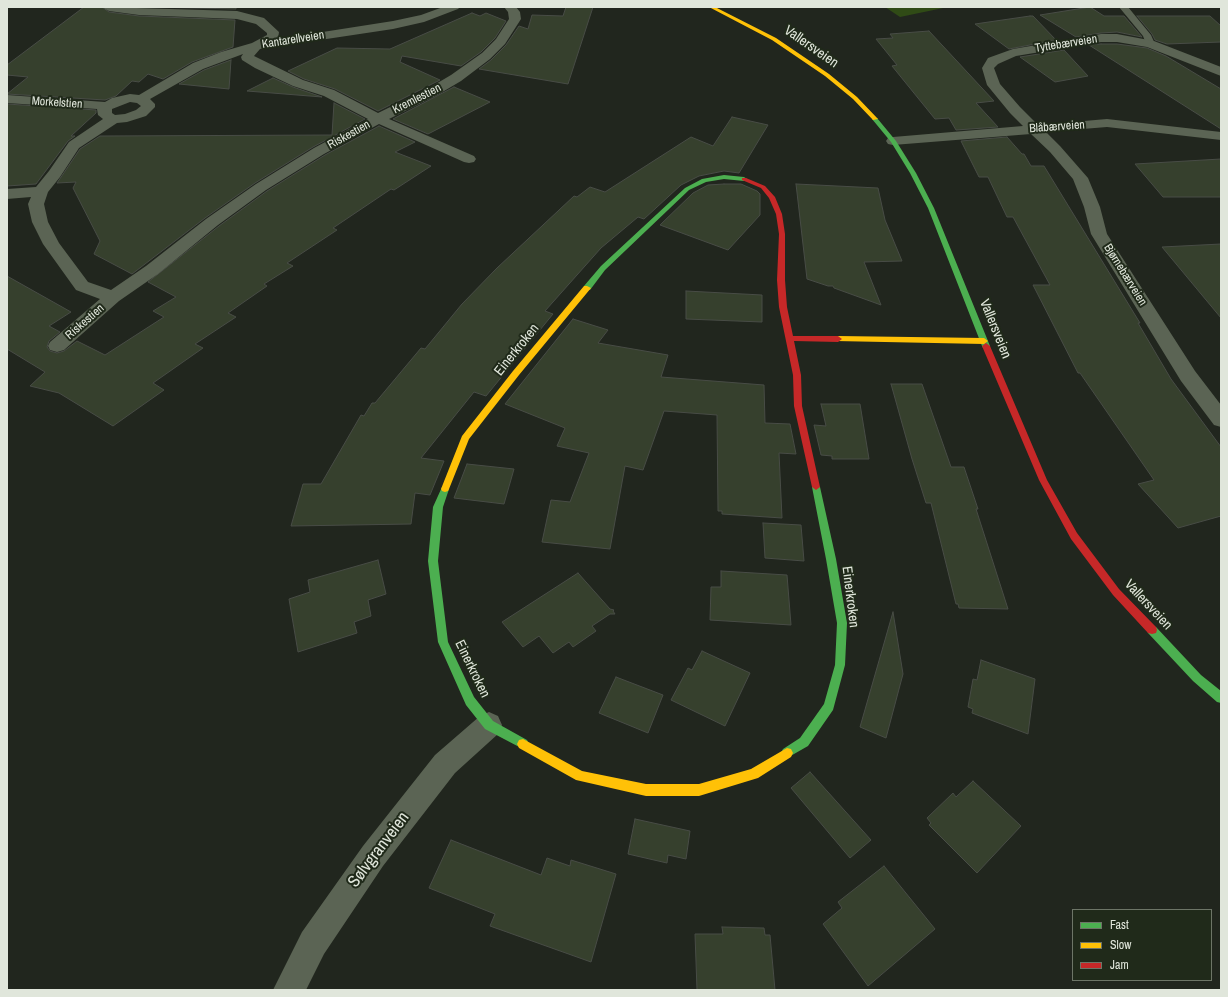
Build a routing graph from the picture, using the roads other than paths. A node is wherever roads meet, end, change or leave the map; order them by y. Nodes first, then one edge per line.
1 (109, 7) edge
2 (454, 7) edge
3 (510, 7) edge
4 (711, 7) edge
5 (1123, 7) edge
6 (1150, 44) junction
7 (256, 46) junction
8 (1221, 72) edge
9 (7, 99) edge
10 (141, 99) junction
11 (110, 112) junction
12 (378, 119) junction
13 (1035, 128) junction
14 (1221, 136) edge
15 (893, 141) junction
16 (469, 160) dead end
17 (41, 191) junction
18 (7, 194) edge
19 (113, 297) junction
20 (790, 338) junction
21 (984, 341) junction
22 (57, 346) dead end
23 (1221, 420) edge
24 (1221, 698) edge
25 (489, 725) junction
26 (290, 990) edge

1 - 7 street
2 - 7 street, Kantarellveien
3 - 12 street, Kremlestien
4 - 15 street, Vallersveien
5 - 6 lane
6 - 8 street, Tyttebærveien
6 - 13 street, Tyttebærveien
7 - 10 street, Kantarellveien
7 - 12 street, Riskestien
9 - 11 street, Morkelstien
10 - 11 street, Kantarellveien
10 - 11 street, Kantarellveien
11 - 17 street, Kantarellveien
12 - 16 street, Kremlestien
12 - 19 street, Riskestien
13 - 14 street, Blåbærveien
13 - 15 street, Blåbærveien
13 - 23 street, Bjørnebærveien
15 - 21 street, Vallersveien
17 - 18 street
17 - 19 street, Kantarellveien
19 - 22 street, Riskestien
20 - 21 street
20 - 25 street, Einerkroken
20 - 25 street, Einerkroken
21 - 24 street, Vallersveien
25 - 26 street, Sølvgranveien

